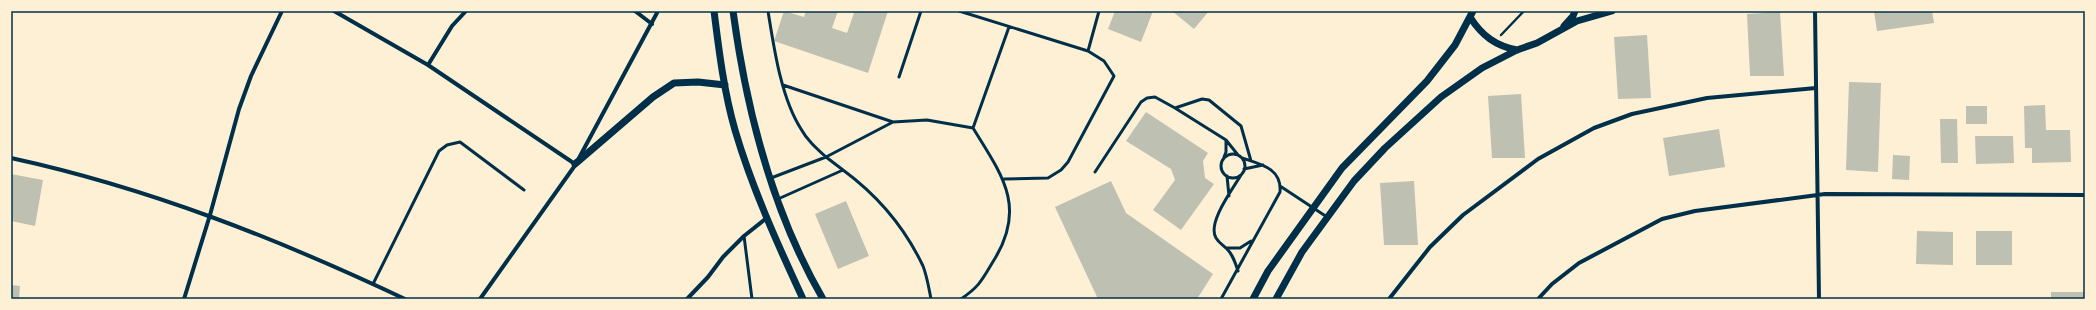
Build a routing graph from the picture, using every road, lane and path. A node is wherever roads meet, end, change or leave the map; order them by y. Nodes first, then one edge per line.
1 (282, 11) edge
2 (334, 11) edge
3 (466, 11) edge
4 (635, 11) edge
5 (658, 11) edge
6 (714, 11) edge
7 (733, 11) edge
8 (768, 11) edge
9 (921, 11) edge
10 (959, 11) edge
11 (1099, 11) edge
12 (1524, 11) edge
13 (1575, 11) edge
14 (1612, 11) edge
15 (1815, 11) edge
16 (1470, 13) edge
17 (652, 24) junction
18 (1009, 27) junction
19 (1561, 29) junction
20 (1494, 42) junction
21 (1517, 50) junction
22 (1088, 51) junction
23 (428, 65) junction
24 (898, 77) dead end
25 (783, 85) junction
26 (725, 86) junction
27 (1816, 88) junction
28 (1175, 108) junction
29 (893, 122) junction
30 (973, 128) junction
31 (1226, 140) junction
32 (1238, 155) junction
33 (826, 157) junction
34 (11, 158) edge
35 (1242, 158) junction
36 (1223, 159) junction
37 (1252, 161) junction
38 (576, 164) junction
39 (1264, 165) junction
40 (843, 170) junction
41 (1244, 170) junction
42 (1095, 172) dead end
43 (1227, 175) junction
44 (1241, 175) junction
45 (770, 178) junction
46 (1004, 179) junction
47 (1280, 186) junction
48 (524, 190) dead end
49 (1818, 195) junction
50 (2085, 195) edge
51 (1229, 198) junction
52 (778, 199) junction
53 (1314, 207) junction
54 (210, 215) junction
55 (768, 217) junction
56 (1327, 217) junction
57 (744, 236) junction
58 (1252, 240) junction
59 (1226, 248) junction
60 (1238, 271) junction
61 (373, 284) junction
62 (184, 299) edge
63 (405, 299) edge
64 (480, 299) edge
65 (687, 299) edge
66 (752, 299) edge
67 (803, 299) edge
68 (823, 299) edge
69 (931, 299) edge
70 (961, 299) edge
71 (1221, 299) edge
72 (1253, 299) edge
73 (1276, 299) edge
74 (1389, 299) edge
75 (1538, 299) edge
76 (1819, 299) edge

1 - 54 street
2 - 23 street
3 - 23 street
4 - 17 street
5 - 17 street
6 - 26 street
7 - 45 street
8 - 25 lane
9 - 24 lane
10 - 18 lane
11 - 22 lane
12 - 20 path
13 - 19 street
14 - 19 street
15 - 27 street
16 - 20 street
16 - 53 street
17 - 38 street
18 - 22 lane
18 - 30 lane
19 - 21 street
20 - 21 street
21 - 56 street
22 - 46 lane
23 - 38 street
25 - 29 lane
25 - 33 lane
26 - 38 street
26 - 55 street
27 - 49 street
27 - 74 street
28 - 31 lane
28 - 37 lane
28 - 42 lane
29 - 30 lane
29 - 33 lane
30 - 46 lane
31 - 32 lane
31 - 36 lane
32 - 35 lane
32 - 36 lane
33 - 40 lane
33 - 45 lane
34 - 54 street
35 - 37 lane
35 - 41 lane
36 - 43 lane
37 - 39 lane
38 - 64 street
39 - 41 lane
39 - 47 lane
40 - 52 lane
40 - 69 lane
41 - 44 lane
43 - 44 lane
43 - 51 lane
44 - 51 lane
45 - 52 street
46 - 70 lane
47 - 53 lane
47 - 58 lane
48 - 61 lane
49 - 50 street
49 - 75 street
49 - 76 street
51 - 59 lane
52 - 68 street
53 - 56 lane
53 - 72 street
54 - 61 street
54 - 62 street
55 - 57 street
55 - 67 street
56 - 73 street
57 - 65 street
57 - 66 lane
58 - 59 lane
58 - 60 lane
59 - 60 lane
60 - 71 lane
61 - 63 street

